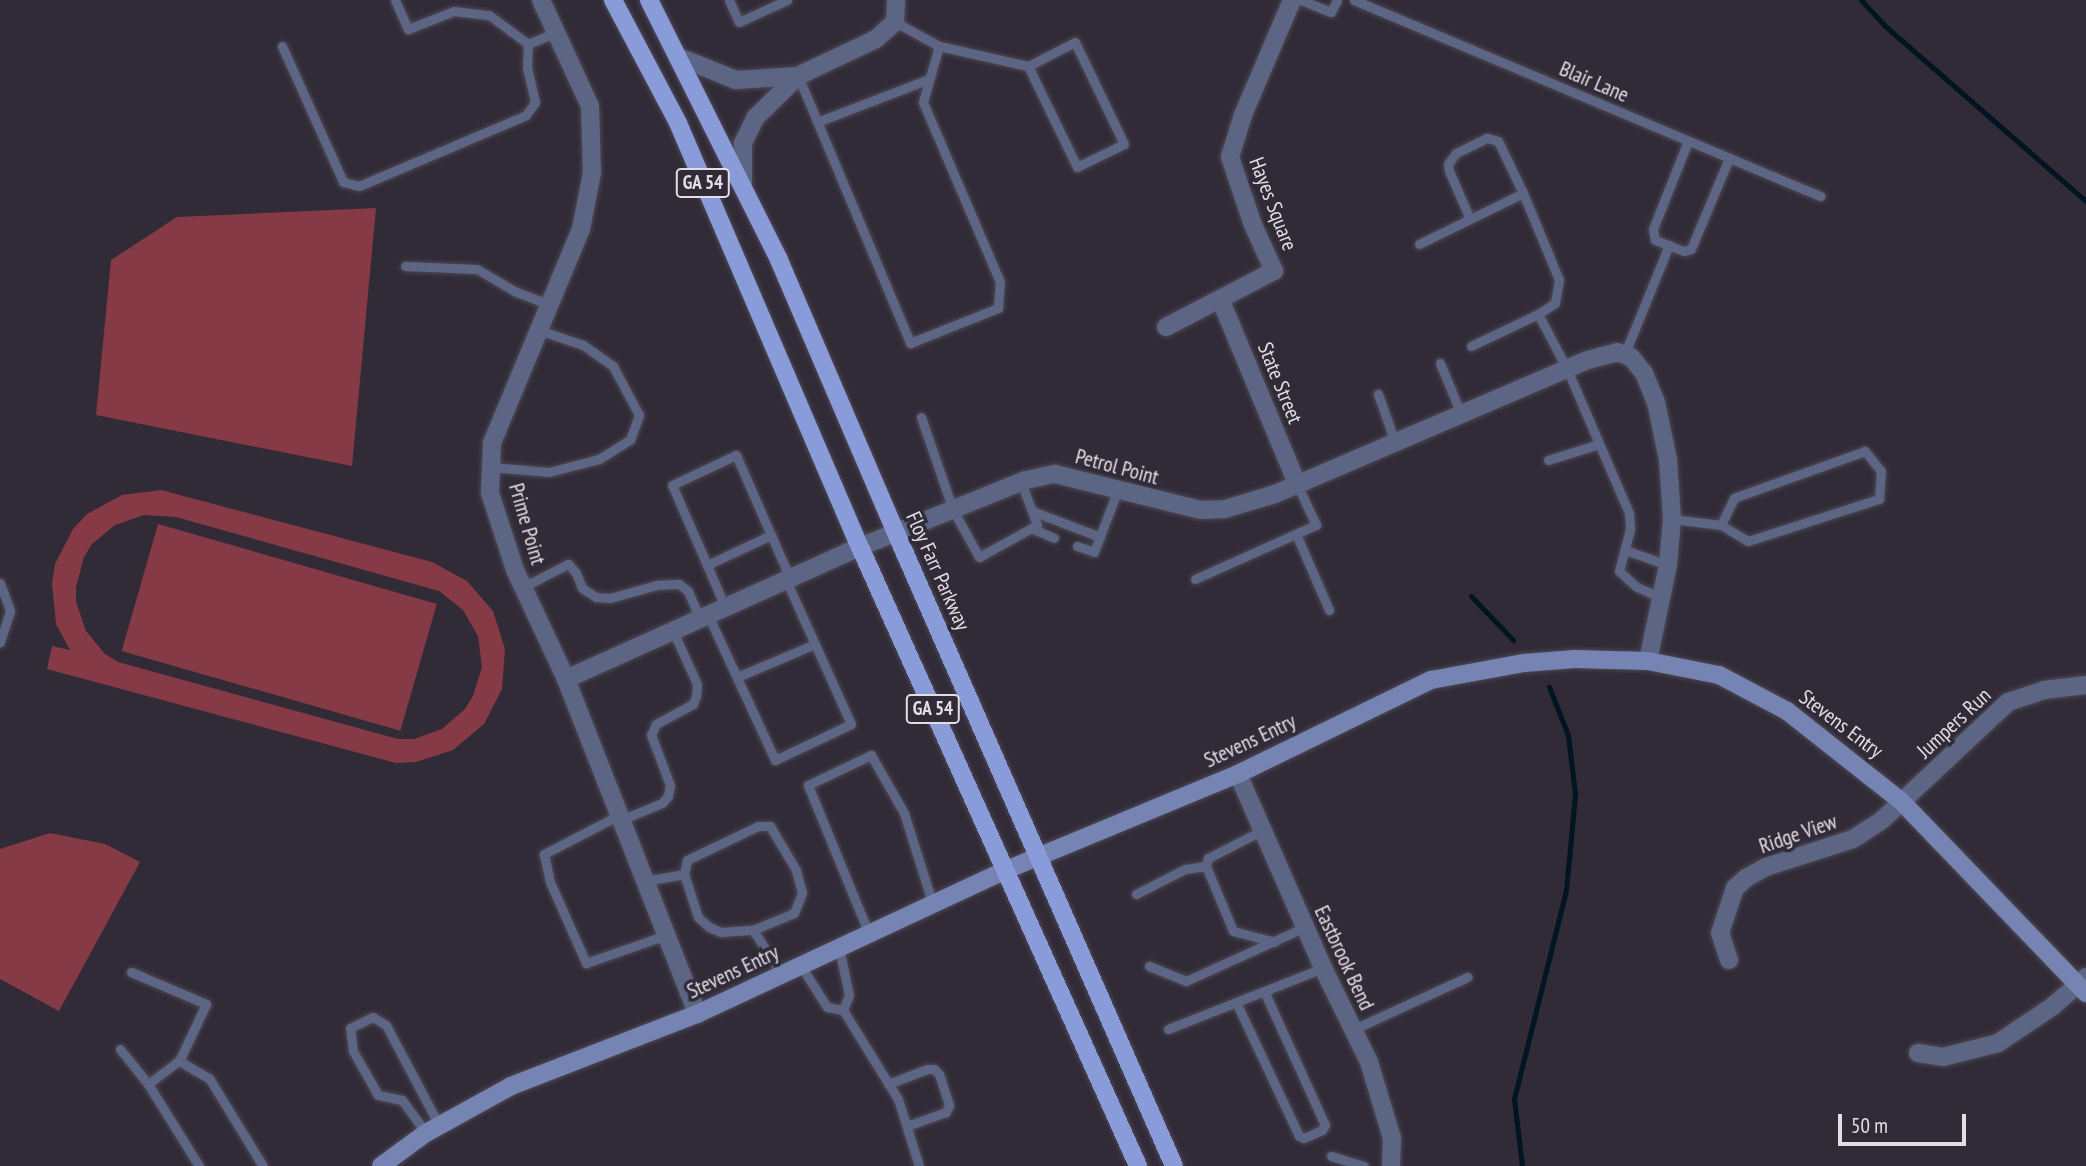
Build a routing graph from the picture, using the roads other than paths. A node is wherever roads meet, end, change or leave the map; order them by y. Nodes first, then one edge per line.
1 (395, 0) edge
2 (541, 0) edge
3 (613, 0) edge
4 (649, 0) edge
5 (729, 0) edge
6 (787, 0) edge
7 (1292, 0) edge
8 (1301, 0) edge
9 (1337, 0) edge
10 (1354, 0) edge
11 (900, 1) edge
12 (895, 22) junction
13 (558, 32) junction
14 (528, 44) junction
15 (282, 46) dead end
16 (939, 46) junction
17 (678, 57) junction
18 (1028, 66) junction
19 (797, 76) junction
20 (929, 79) junction
21 (817, 121) junction
22 (1688, 141) junction
23 (1730, 158) junction
24 (743, 184) junction
25 (1523, 193) junction
26 (1820, 196) dead end
27 (1470, 219) junction
28 (1419, 244) dead end
29 (1669, 245) junction
30 (405, 266) dead end
31 (1221, 300) junction
32 (550, 305) junction
33 (1538, 314) junction
34 (1166, 327) dead end
35 (539, 330) junction
36 (1471, 346) dead end
37 (1625, 353) junction
38 (1440, 363) dead end
39 (1567, 369) junction
40 (1378, 394) dead end
41 (1461, 414) junction
42 (921, 417) dead end
43 (1395, 442) junction
44 (1599, 444) junction
45 (1548, 460) dead end
46 (491, 467) junction
47 (1021, 482) junction
48 (1297, 484) junction
49 (1118, 489) junction
50 (953, 510) junction
51 (1032, 511) junction
52 (1672, 519) junction
53 (1721, 525) junction
54 (1031, 528) junction
55 (896, 533) junction
56 (1296, 534) junction
57 (771, 535) junction
58 (1100, 537) junction
59 (1054, 538) dead end
60 (1077, 546) dead end
61 (860, 547) junction
62 (1625, 550) junction
63 (707, 565) junction
64 (1668, 565) junction
65 (788, 579) junction
66 (1195, 579) dead end
67 (0, 583) edge
68 (523, 587) junction
69 (1663, 598) junction
70 (725, 607) junction
71 (1329, 610) dead end
72 (704, 617) junction
73 (673, 631) junction
74 (0, 642) edge
75 (815, 644) junction
76 (1648, 661) junction
77 (737, 677) junction
78 (566, 679) junction
79 (2086, 685) edge
80 (1238, 774) junction
81 (1901, 802) junction
82 (620, 818) junction
83 (1263, 830) junction
84 (1039, 857) junction
85 (1206, 866) junction
86 (1006, 870) junction
87 (684, 874) junction
88 (645, 881) junction
89 (1136, 894) dead end
90 (933, 905) junction
91 (1305, 928) junction
92 (753, 930) junction
93 (869, 934) junction
94 (666, 936) junction
95 (1276, 942) junction
96 (839, 948) junction
97 (1729, 960) dead end
98 (800, 966) junction
99 (1149, 966) dead end
100 (1323, 968) junction
101 (131, 972) dead end
102 (782, 975) junction
103 (1467, 978) dead end
104 (2083, 984) edge
105 (1264, 991) junction
106 (1237, 1002) junction
107 (843, 1010) junction
108 (697, 1014) junction
109 (1168, 1030) dead end
110 (1352, 1030) junction
111 (120, 1049) dead end
112 (1918, 1053) dead end
113 (178, 1061) junction
114 (148, 1084) junction
115 (888, 1084) junction
116 (907, 1126) junction
117 (433, 1129) junction
118 (1331, 1156) dead end
119 (199, 1166) edge
120 (263, 1166) edge
121 (381, 1166) edge
122 (919, 1166) edge
123 (1138, 1166) edge
124 (1174, 1166) edge
125 (1364, 1166) edge
126 (1391, 1166) edge

1 - 14 lane
2 - 13 street, Prime Point
3 - 61 main road, GA 54
4 - 17 main road, Floy Farr Parkway / GA 54
5 - 6 lane
7 - 31 street, Hayes Square
8 - 9 lane
10 - 22 lane, Blair Lane
11 - 12 street
12 - 16 lane
12 - 19 street
13 - 14 lane
13 - 32 street, Prime Point
14 - 15 lane
16 - 18 lane
16 - 20 lane
17 - 19 street
17 - 24 main road, Floy Farr Parkway / GA 54
18 - 18 lane
19 - 21 lane
19 - 24 street
20 - 21 lane
20 - 21 lane
22 - 23 lane, Blair Lane
22 - 29 lane
23 - 26 lane, Blair Lane
23 - 29 lane
24 - 55 main road, Floy Farr Parkway / GA 54
25 - 27 lane
25 - 27 lane
25 - 33 lane
27 - 28 lane
29 - 37 lane
30 - 32 lane
31 - 34 street, Hayes Square
31 - 48 street, State Street
32 - 35 street, Prime Point
33 - 36 lane
33 - 39 lane
35 - 46 street, Prime Point
35 - 46 lane
37 - 39 street, Petrol Point
37 - 52 street
38 - 41 lane
39 - 41 street, Petrol Point
39 - 44 lane
40 - 43 lane
41 - 43 street, Petrol Point
42 - 50 lane
43 - 48 street, Petrol Point
44 - 45 lane
44 - 62 lane
46 - 68 street, Prime Point
47 - 49 street, Petrol Point
47 - 50 street, Petrol Point
47 - 51 lane
48 - 49 street, Petrol Point
48 - 56 lane
49 - 58 lane
50 - 54 lane
50 - 55 street, Petrol Point
51 - 54 lane
51 - 58 lane
52 - 53 lane
52 - 64 street
53 - 53 lane
54 - 59 lane
55 - 61 street, Petrol Point
55 - 84 main road, Floy Farr Parkway / GA 54
56 - 66 lane
56 - 71 lane
57 - 63 lane
57 - 63 lane
57 - 65 lane
58 - 60 lane
61 - 65 street, Petrol Point
61 - 86 main road, GA 54
62 - 64 lane
62 - 69 lane
63 - 70 lane
64 - 69 street
65 - 70 street, Petrol Point
65 - 75 lane
67 - 74 lane
68 - 72 lane
68 - 78 street, Prime Point
69 - 76 street
70 - 72 street, Petrol Point
72 - 73 street, Petrol Point
72 - 77 lane
73 - 78 street, Petrol Point
73 - 82 lane
75 - 77 lane
75 - 77 lane
76 - 80 street, Stevens Entry
76 - 81 street, Stevens Entry
78 - 82 street, Prime Point
79 - 81 street, Jumpers Run
80 - 83 street, Eastbrook Bend
80 - 84 street, Stevens Entry
81 - 97 street, Ridge View
81 - 104 street, Stevens Entry
82 - 88 street, Prime Point
82 - 94 lane
83 - 85 lane
83 - 91 street, Eastbrook Bend
84 - 86 street, Stevens Entry
84 - 124 main road, Floy Farr Parkway
85 - 89 lane
85 - 95 lane
86 - 90 street, Stevens Entry
86 - 123 main road, GA 54
87 - 88 lane
87 - 92 lane
87 - 92 lane
88 - 94 street, Prime Point
90 - 93 street, Stevens Entry
90 - 93 lane
91 - 95 lane
91 - 100 street, Eastbrook Bend
92 - 102 lane
93 - 96 street, Stevens Entry
94 - 108 street, Prime Point
95 - 99 lane
96 - 98 street, Stevens Entry
96 - 107 lane
98 - 102 street, Stevens Entry
98 - 107 lane
100 - 105 lane
100 - 110 street, Eastbrook Bend
101 - 113 lane
102 - 108 street, Stevens Entry
103 - 110 lane
104 - 112 street
105 - 106 lane
105 - 106 lane
106 - 109 lane
107 - 115 lane
108 - 117 street, Stevens Entry
110 - 126 street, Eastbrook Bend
111 - 114 lane
113 - 114 lane
113 - 120 lane
114 - 119 lane
115 - 116 lane
115 - 116 lane
116 - 122 lane
117 - 117 lane
117 - 121 street, Stevens Entry
118 - 125 lane

